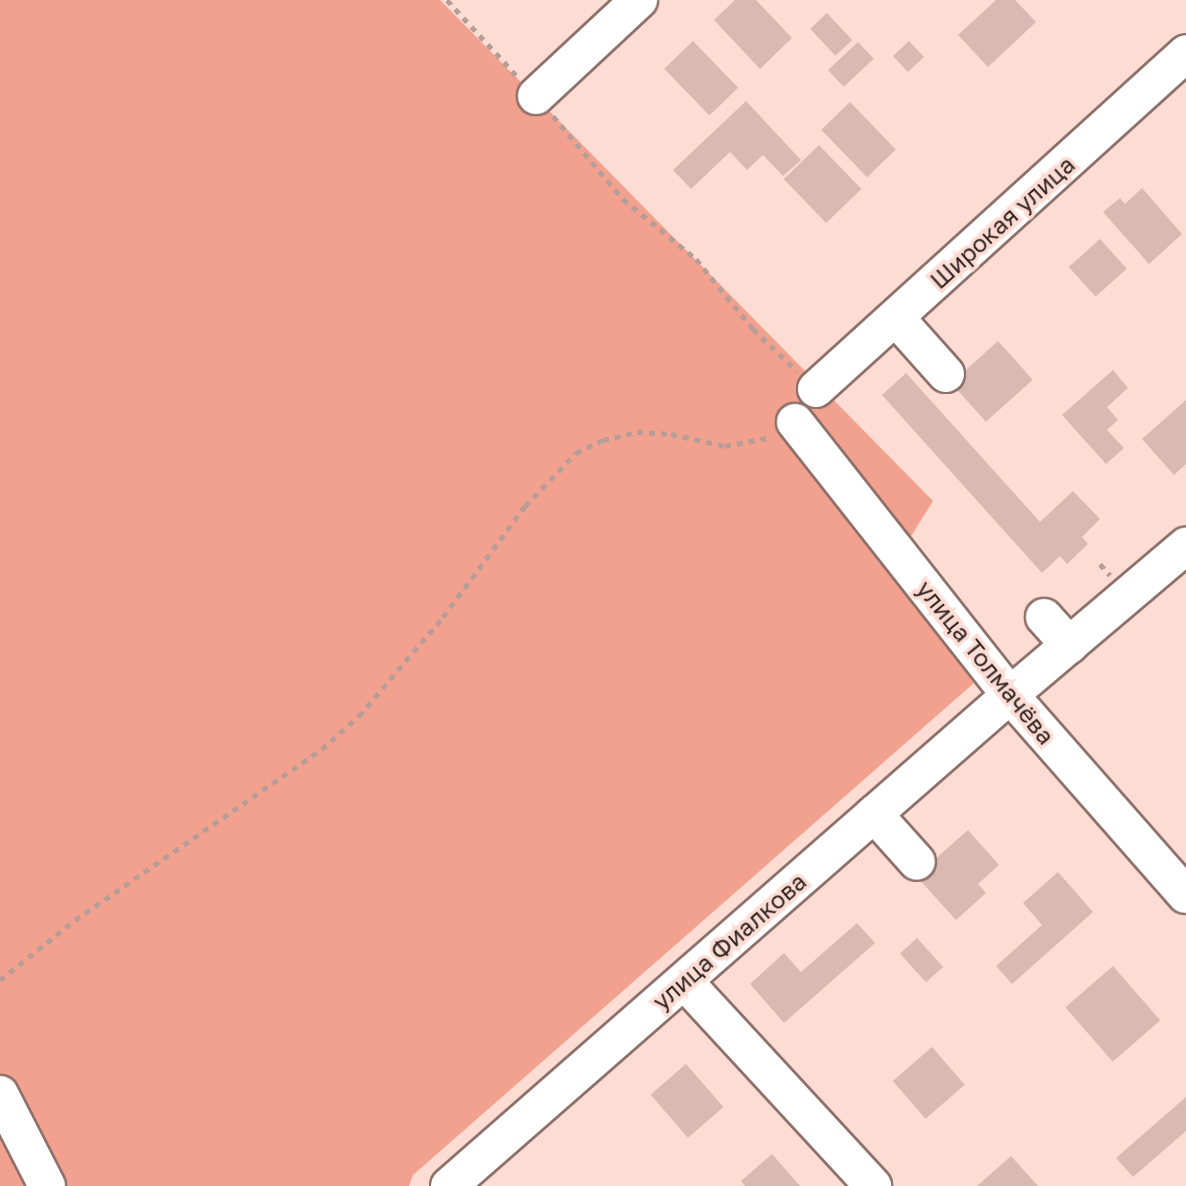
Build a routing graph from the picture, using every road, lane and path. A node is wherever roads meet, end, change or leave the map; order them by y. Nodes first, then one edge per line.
1 (447, 0) edge
2 (639, 0) edge
3 (1186, 53) edge
4 (536, 96) junction
5 (896, 318) junction
6 (946, 374) dead end
7 (816, 389) joint
8 (795, 422) joint
9 (1186, 546) edge
10 (1044, 617) dead end
11 (1069, 645) junction
12 (1010, 695) junction
13 (874, 814) junction
14 (917, 862) dead end
15 (1186, 895) edge
16 (0, 980) edge
17 (684, 981) junction
18 (0, 1094) edge
19 (47, 1186) edge
20 (449, 1186) edge
21 (873, 1186) edge

1 - 4 path
2 - 4 street
3 - 5 street, Широкая улица
4 - 7 path
5 - 6 street
5 - 7 street, Широкая улица
8 - 12 street, улица Толмачёва
8 - 16 path
9 - 11 street, улица Фиалкова
10 - 11 street
11 - 12 street, улица Фиалкова
12 - 13 street, улица Фиалкова
12 - 15 street, улица Толмачёва
13 - 14 street
13 - 17 street, улица Фиалкова
17 - 20 street, улица Фиалкова
17 - 21 street
18 - 19 street

